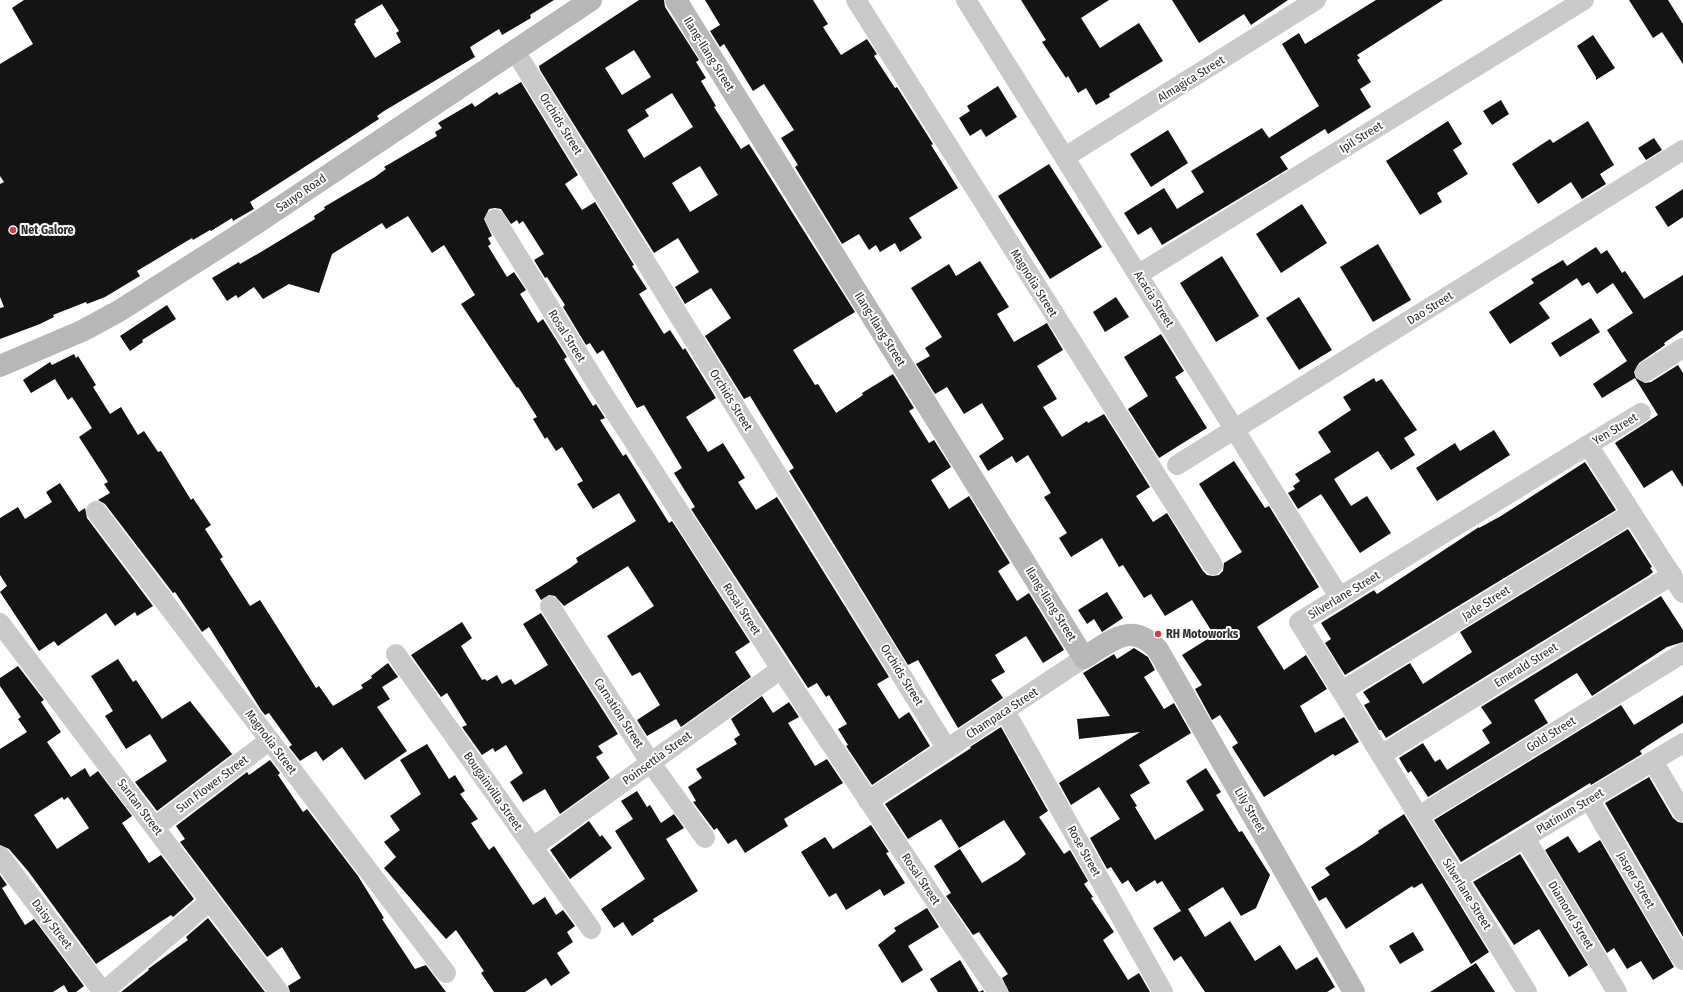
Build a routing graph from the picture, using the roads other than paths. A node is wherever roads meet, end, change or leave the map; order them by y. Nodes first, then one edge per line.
1 (591, 0) edge
2 (676, 0) edge
3 (856, 0) edge
4 (966, 0) edge
5 (1316, 0) edge
6 (1584, 0) edge
7 (516, 51) junction
8 (1683, 150) edge
9 (1065, 157) junction
10 (495, 219) dead end
11 (1139, 274) junction
12 (1681, 353) edge
13 (0, 366) edge
14 (1645, 372) dead end
15 (1641, 413) dead end
16 (1235, 430) junction
17 (1588, 445) junction
18 (1177, 465) dead end
19 (96, 511) dead end
20 (1631, 514) junction
21 (1213, 565) dead end
22 (1672, 575) junction
23 (1683, 594) edge
24 (1340, 598) junction
25 (550, 606) dead end
26 (0, 623) edge
27 (1139, 634) joint
28 (1683, 653) edge
29 (396, 654) dead end
30 (1084, 658) junction
31 (781, 669) junction
32 (1342, 691) junction
33 (1005, 711) junction
34 (270, 740) junction
35 (1683, 743) edge
36 (947, 748) junction
37 (1381, 754) junction
38 (1653, 761) junction
39 (650, 762) junction
40 (1589, 799) junction
41 (868, 801) junction
42 (1683, 812) edge
43 (1419, 816) junction
44 (155, 827) junction
45 (705, 838) dead end
46 (1525, 838) junction
47 (533, 847) junction
48 (0, 856) edge
49 (1457, 878) junction
50 (210, 901) junction
51 (591, 929) dead end
52 (1683, 960) edge
53 (446, 973) dead end
54 (103, 992) edge
55 (279, 992) edge
56 (998, 992) edge
57 (1163, 992) edge
58 (1354, 992) edge
59 (1527, 992) edge
60 (1617, 992) edge

1 - 7 street, Sauyo Road
2 - 30 street, Ilang-Ilang Street
3 - 21 street, Magnolia Street
4 - 9 street, Acacia Street
5 - 9 street, Almagica Street
6 - 11 street, Ipil Street
7 - 13 street, Sauyo Road
7 - 36 street, Orchids Street
8 - 16 street, Dao Street
9 - 11 street, Acacia Street
10 - 31 street, Rosal Street
11 - 16 street, Acacia Street
12 - 14 street
15 - 17 street, Yen Street
16 - 18 street, Dao Street
16 - 24 street, Acacia Street
17 - 20 street
17 - 24 street, Silverlane Street
19 - 34 street, Magnolia Street
20 - 22 street
20 - 32 street, Jade Street
22 - 23 street
22 - 37 street, Emerald Street
24 - 32 street, Silverlane Street
25 - 39 street, Carnation Street
26 - 44 street, Santan Street
27 - 30 street, Champaca Street
27 - 58 street, Lily Street
28 - 43 street, Gold Street
29 - 47 street, Bougainvilla Street
30 - 33 street, Champaca Street
31 - 39 street, Poinsettia Street
31 - 41 street, Rosal Street
32 - 37 street, Silverlane Street
33 - 36 street, Champaca Street
33 - 57 street, Rose Street
34 - 44 street, Sun Flower Street
34 - 53 street, Magnolia Street
35 - 38 street, Platinum Street
36 - 41 street, Champaca Street
37 - 43 street, Silverlane Street
38 - 40 street, Platinum Street
38 - 42 street
39 - 45 street, Carnation Street
39 - 47 street, Poinsettia Street
40 - 46 street, Platinum Street
40 - 52 street, Jasper Street
41 - 56 street, Rosal Street
43 - 49 street, Silverlane Street
44 - 50 street, Santan Street
46 - 49 street, Platinum Street
46 - 60 street, Diamond Street
47 - 51 street, Bougainvilla Street
48 - 54 street, Daisy Street
49 - 59 street, Silverlane Street
50 - 54 street
50 - 55 street, Santan Street

